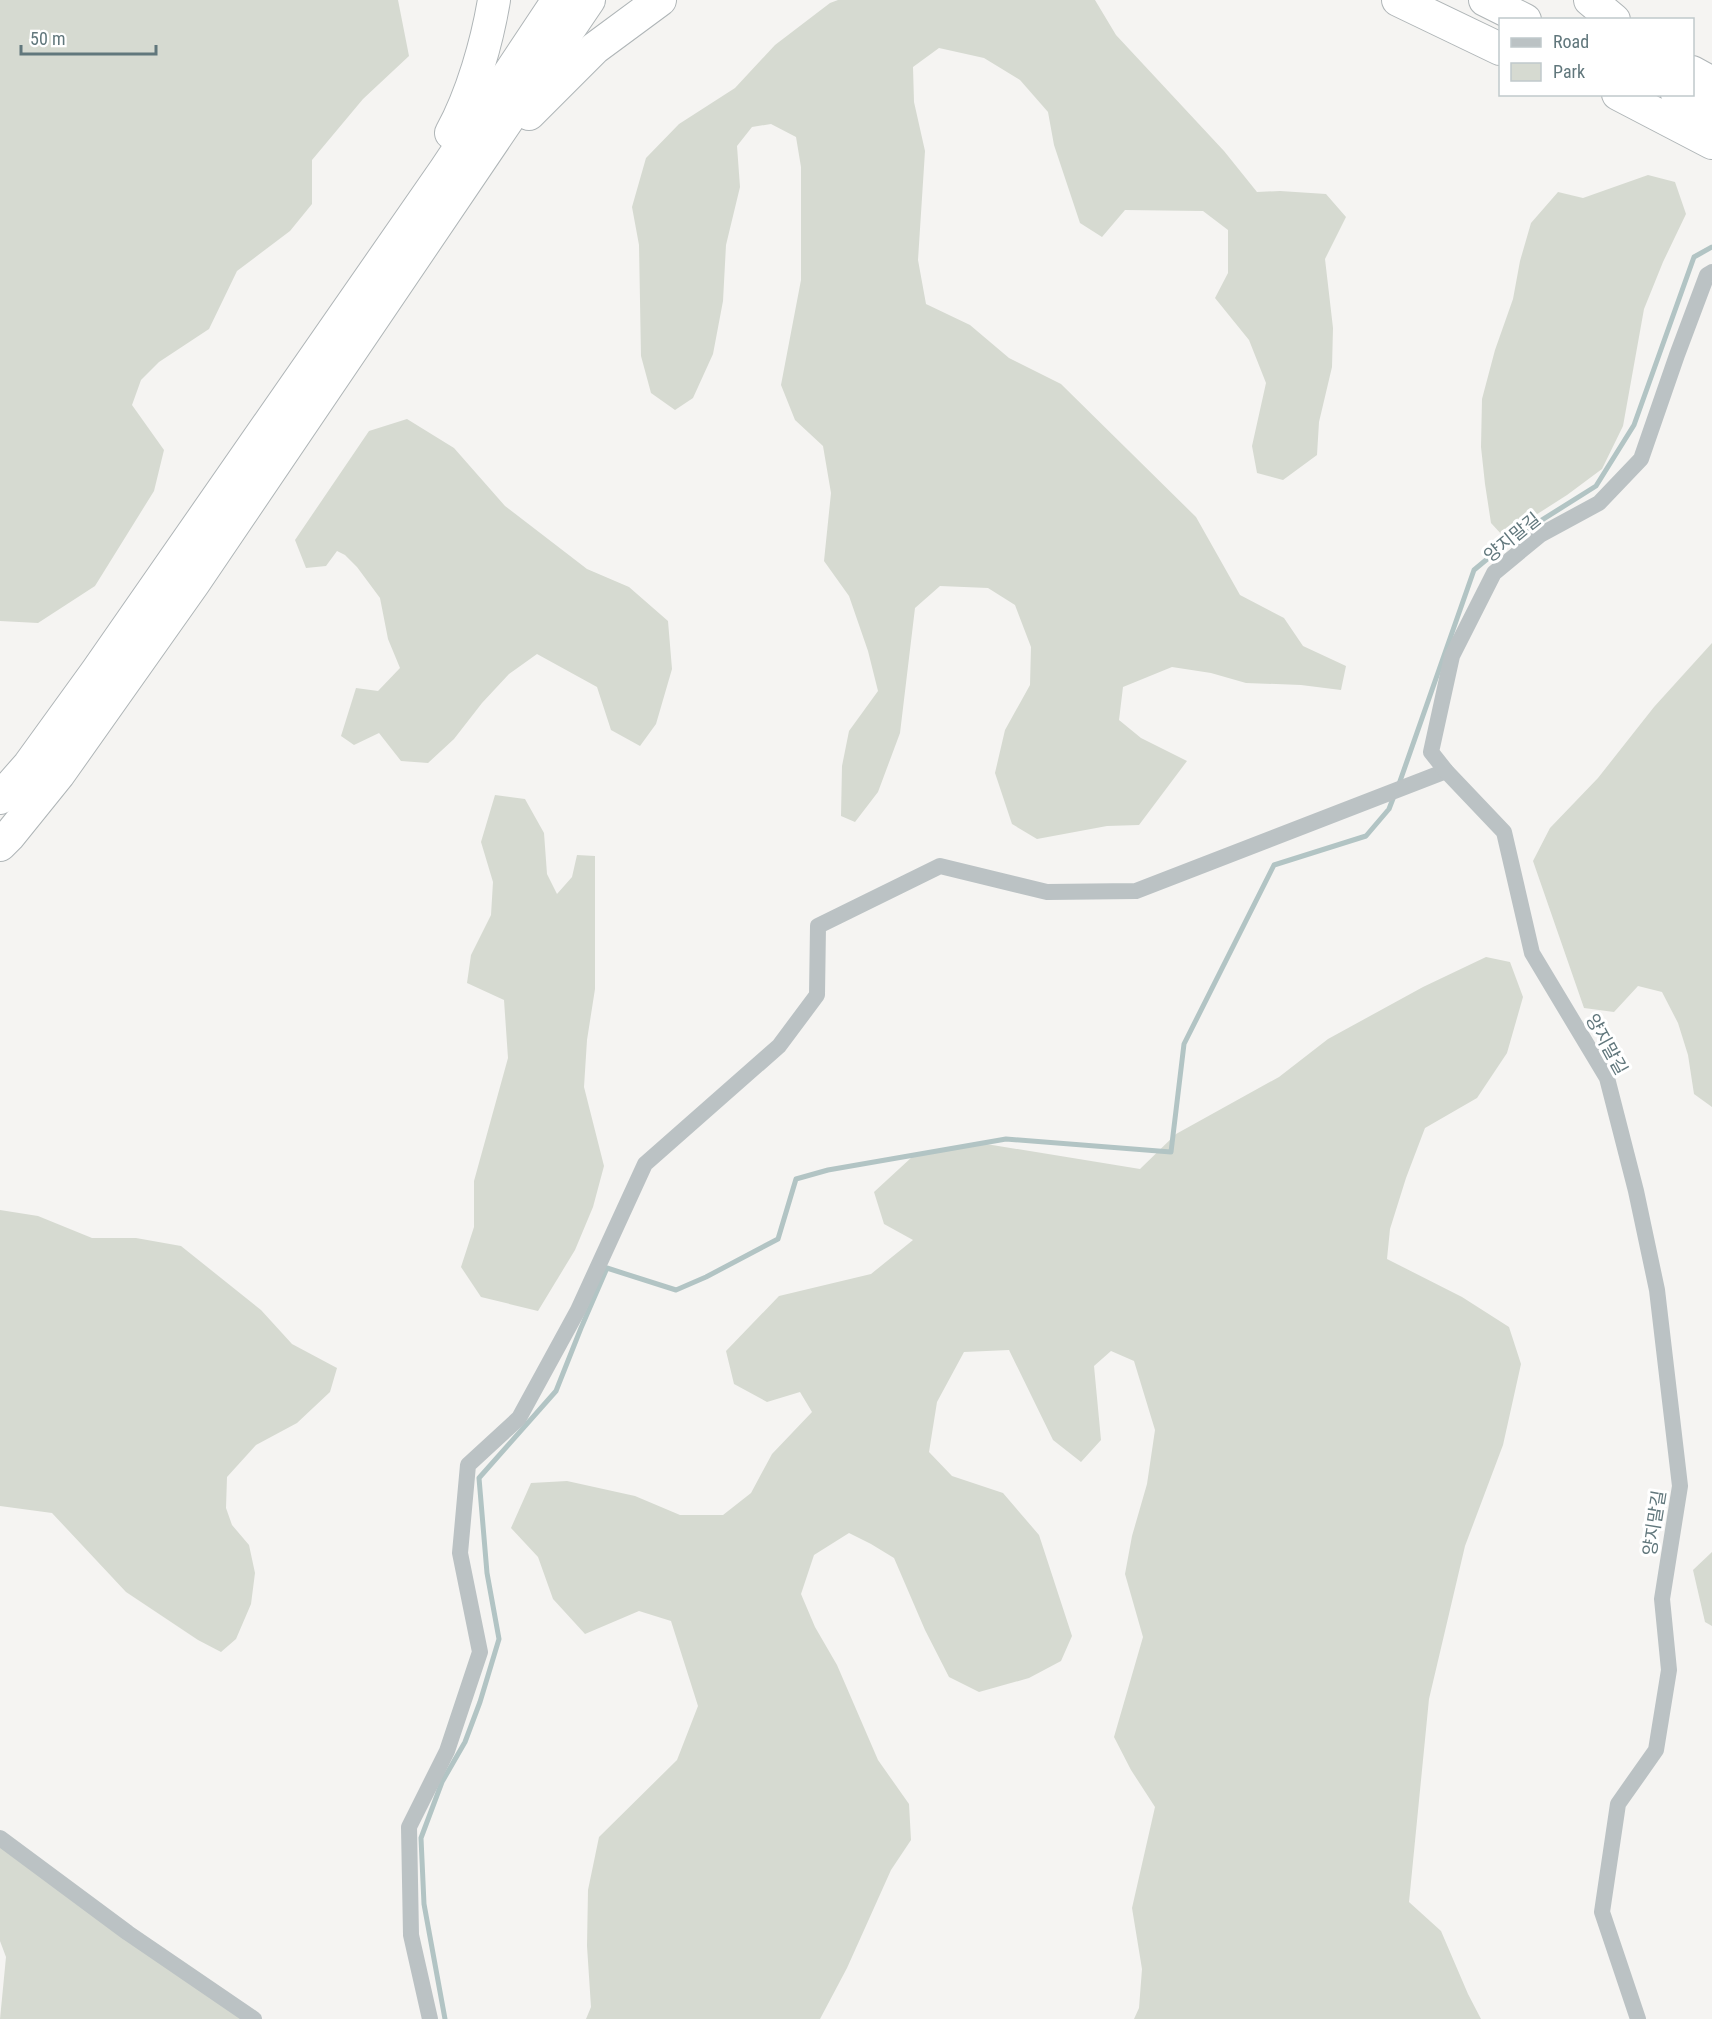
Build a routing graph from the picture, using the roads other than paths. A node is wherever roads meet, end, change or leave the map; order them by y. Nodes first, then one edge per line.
1 (494, 0) edge
2 (558, 0) edge
3 (589, 0) edge
4 (660, 0) edge
5 (1398, 0) edge
6 (1427, 0) edge
7 (1485, 0) edge
8 (1590, 0) edge
9 (1521, 18) edge
10 (1612, 18) edge
11 (1499, 36) edge
12 (1499, 49) edge
13 (1694, 73) edge
14 (1712, 82) edge
15 (1608, 96) edge
16 (1629, 101) edge
17 (1672, 108) edge
18 (1712, 112) edge
19 (1712, 143) edge
20 (1712, 272) edge
21 (384, 280) junction
22 (1446, 771) junction
23 (0, 798) edge
24 (0, 845) edge
25 (0, 1838) edge
26 (254, 2019) edge
27 (430, 2019) edge
28 (1638, 2019) edge

1 - 21 highway
2 - 21 highway
3 - 21 highway
4 - 21 highway
5 - 12 highway
6 - 11 highway
7 - 9 highway
8 - 10 highway
13 - 14 highway
15 - 16 highway
16 - 17 highway
17 - 18 highway
17 - 19 highway
20 - 22 street, 양지말길
21 - 23 highway
21 - 24 highway
22 - 27 street
22 - 28 street, 양지말길
25 - 26 street

